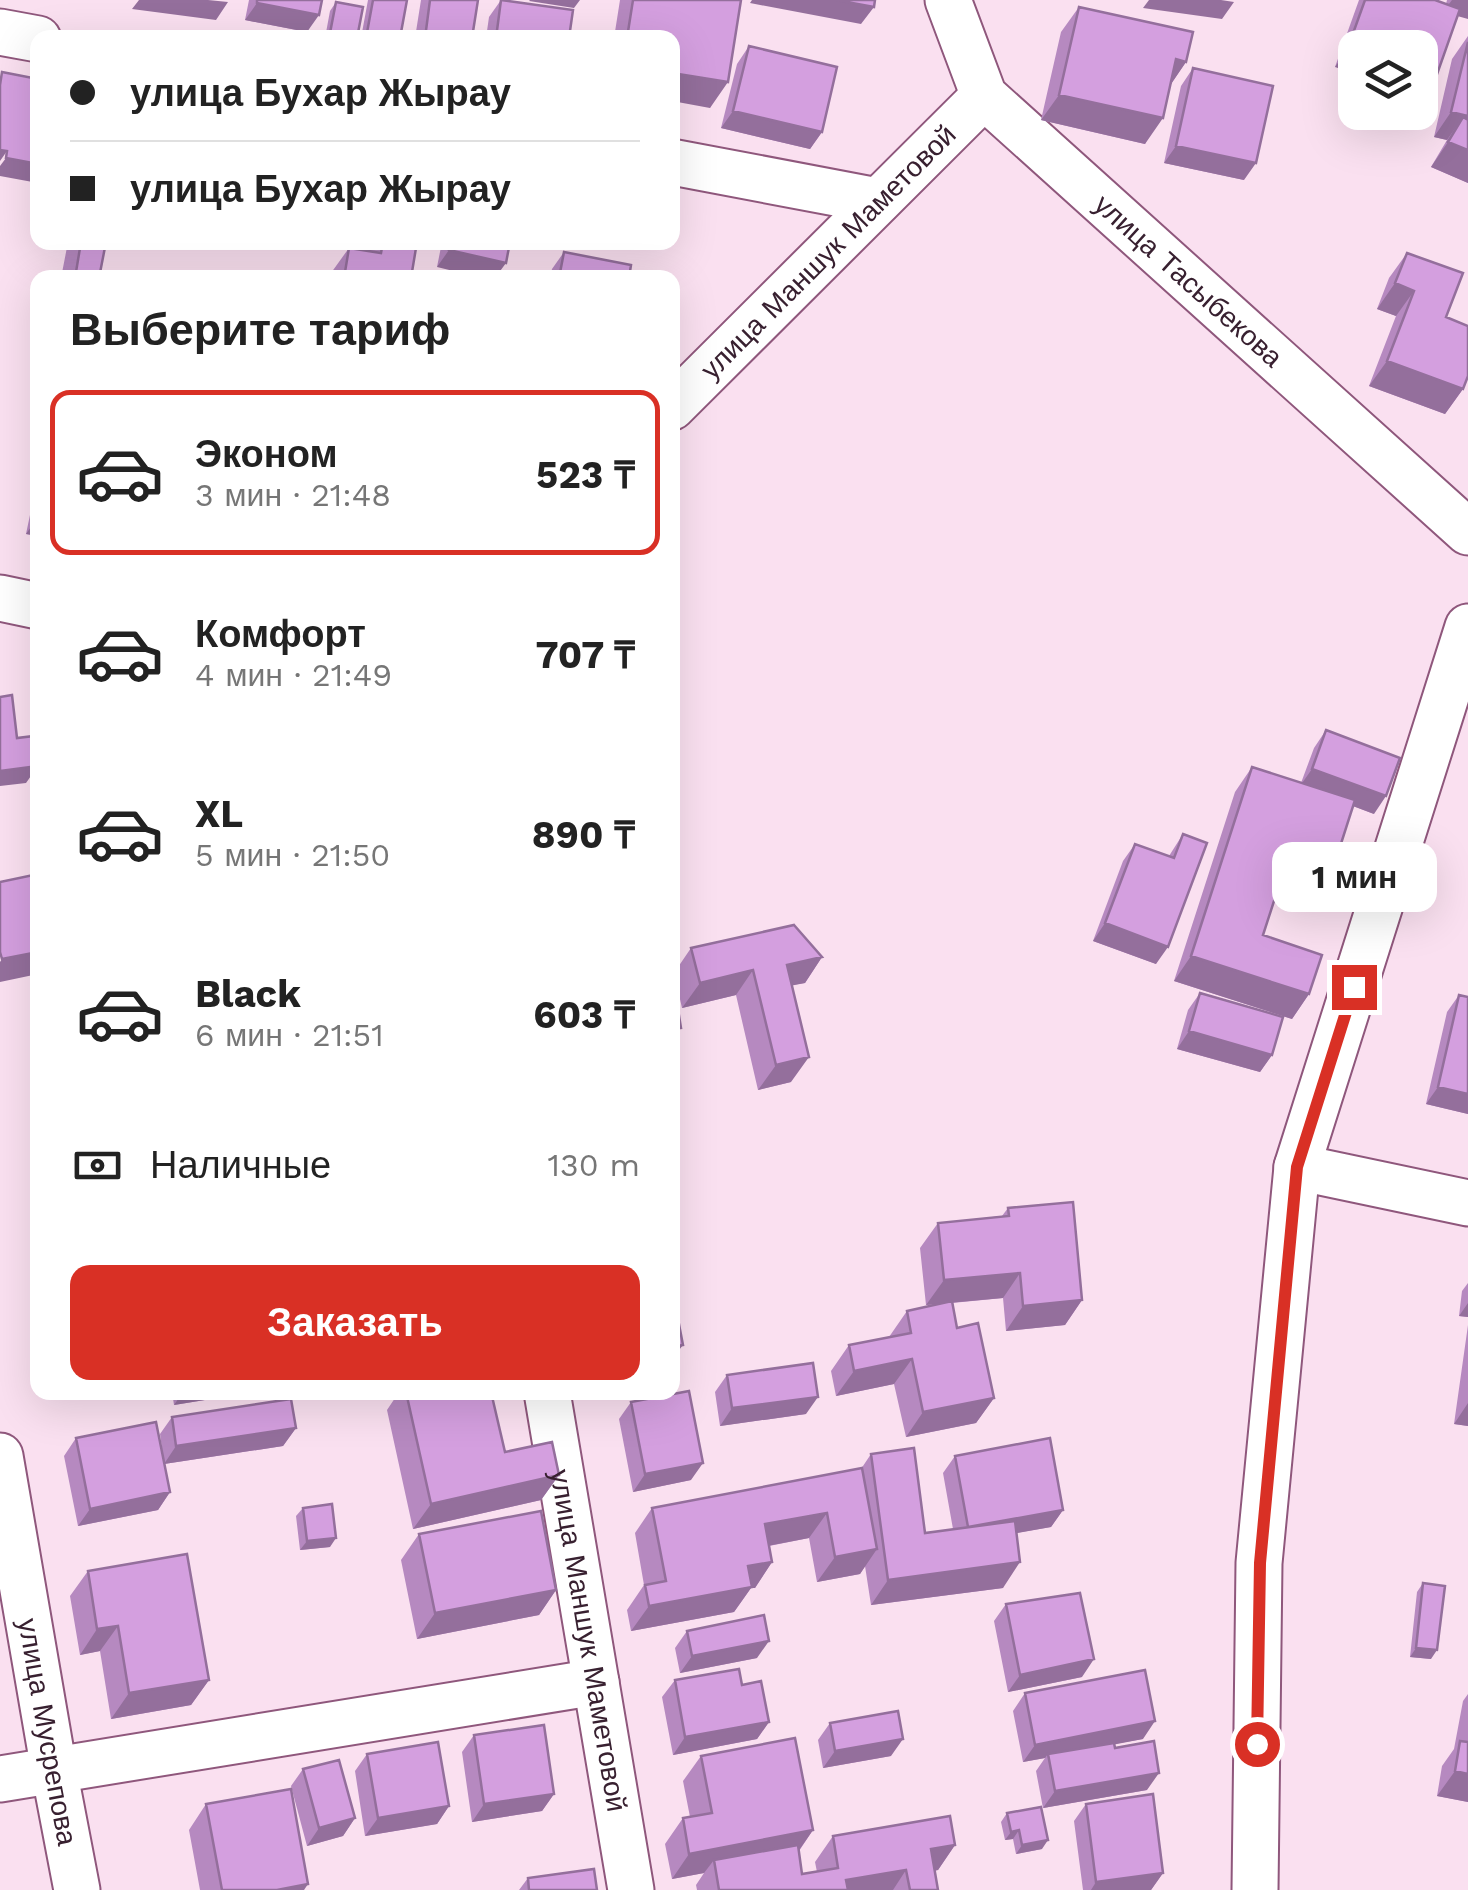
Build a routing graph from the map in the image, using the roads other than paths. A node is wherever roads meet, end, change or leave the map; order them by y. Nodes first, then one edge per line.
1 (948, 0) edge
2 (0, 32) edge
3 (30, 38) edge
4 (984, 96) junction
5 (680, 164) edge
6 (878, 202) junction
7 (680, 399) edge
8 (1468, 532) edge
9 (0, 598) edge
10 (30, 604) edge
11 (1468, 628) edge
12 (1297, 1167) junction
13 (1468, 1203) edge
14 (547, 1400) edge
15 (0, 1456) edge
16 (596, 1682) junction
17 (54, 1770) junction
18 (0, 1778) edge
19 (77, 1890) edge
20 (631, 1890) edge
21 (1255, 1890) edge

1 - 4 street, улица Тасыбекова
2 - 3 street
4 - 6 street, улица Маншук Маметовой
4 - 8 street, улица Тасыбекова
5 - 6 street
6 - 7 street, улица Маншук Маметовой
9 - 10 street
11 - 12 street
12 - 13 street
12 - 21 street
14 - 16 street, улица Маншук Маметовой
15 - 17 street, улица Мусрепова
16 - 17 street
16 - 20 street, улица Маншук Маметовой
17 - 18 street
17 - 19 street, улица Мусрепова

